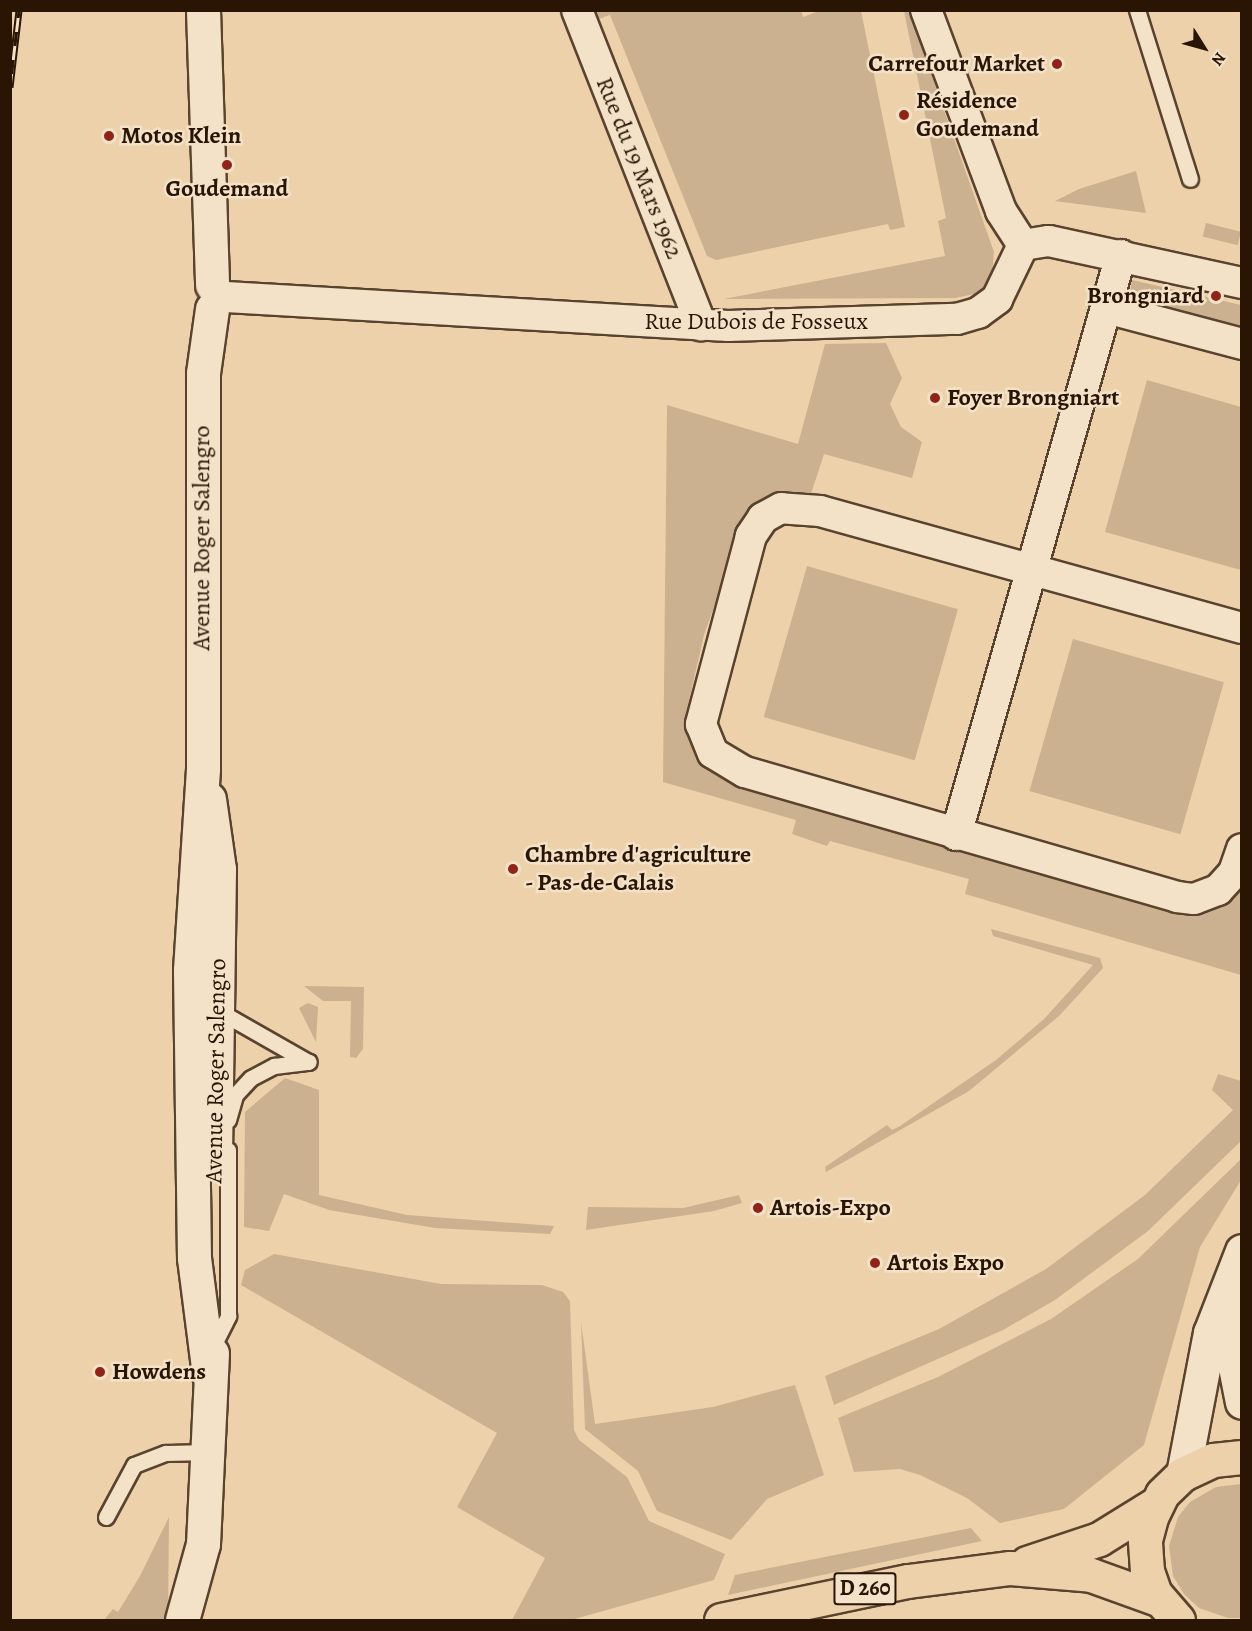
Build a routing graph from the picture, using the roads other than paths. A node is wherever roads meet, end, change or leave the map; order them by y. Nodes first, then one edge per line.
1 (202, 10) edge
2 (577, 10) edge
3 (926, 10) edge
4 (1137, 10) edge
5 (1190, 179) dead end
6 (1023, 245) junction
7 (1121, 255) junction
8 (1242, 283) edge
9 (217, 297) junction
10 (1106, 308) junction
11 (701, 325) junction
12 (1242, 345) edge
13 (1031, 570) junction
14 (1242, 628) edge
15 (202, 768) junction
16 (956, 835) junction
17 (1242, 849) edge
18 (190, 970) junction
19 (217, 1010) junction
20 (1238, 1259) edge
21 (211, 1360) junction
22 (1242, 1402) edge
23 (208, 1452) junction
24 (1242, 1457) edge
25 (1183, 1474) junction
26 (1157, 1503) junction
27 (106, 1517) dead end
28 (203, 1544) junction
29 (1010, 1568) junction
30 (1169, 1610) edge
31 (182, 1620) edge
32 (204, 1620) edge
33 (721, 1620) edge

1 - 9 street, Avenue Roger Salengro
2 - 11 street, Rue du 19 Mars 1962
3 - 6 street
4 - 5 lane
6 - 7 street
6 - 11 street, Rue Dubois de Fosseux
7 - 8 street
7 - 10 street
9 - 11 street, Rue Dubois de Fosseux
9 - 15 street, Avenue Roger Salengro
10 - 12 street
10 - 13 street
13 - 14 street
13 - 16 street
13 - 16 street
15 - 18 street, Avenue Roger Salengro
15 - 19 street, Avenue Roger Salengro
16 - 17 street
18 - 19 lane
18 - 21 street, Avenue Roger Salengro
19 - 21 street, Avenue Roger Salengro
19 - 21 lane
20 - 22 street
20 - 25 street
21 - 23 street, Avenue Roger Salengro
23 - 27 lane
23 - 28 street, Avenue Roger Salengro
24 - 25 main road
25 - 26 main road
26 - 29 main road, D 260
26 - 30 main road
28 - 31 street, Avenue Roger Salengro
28 - 32 street, Avenue Roger Salengro
29 - 30 main road, D 260
29 - 33 main road, D 260

